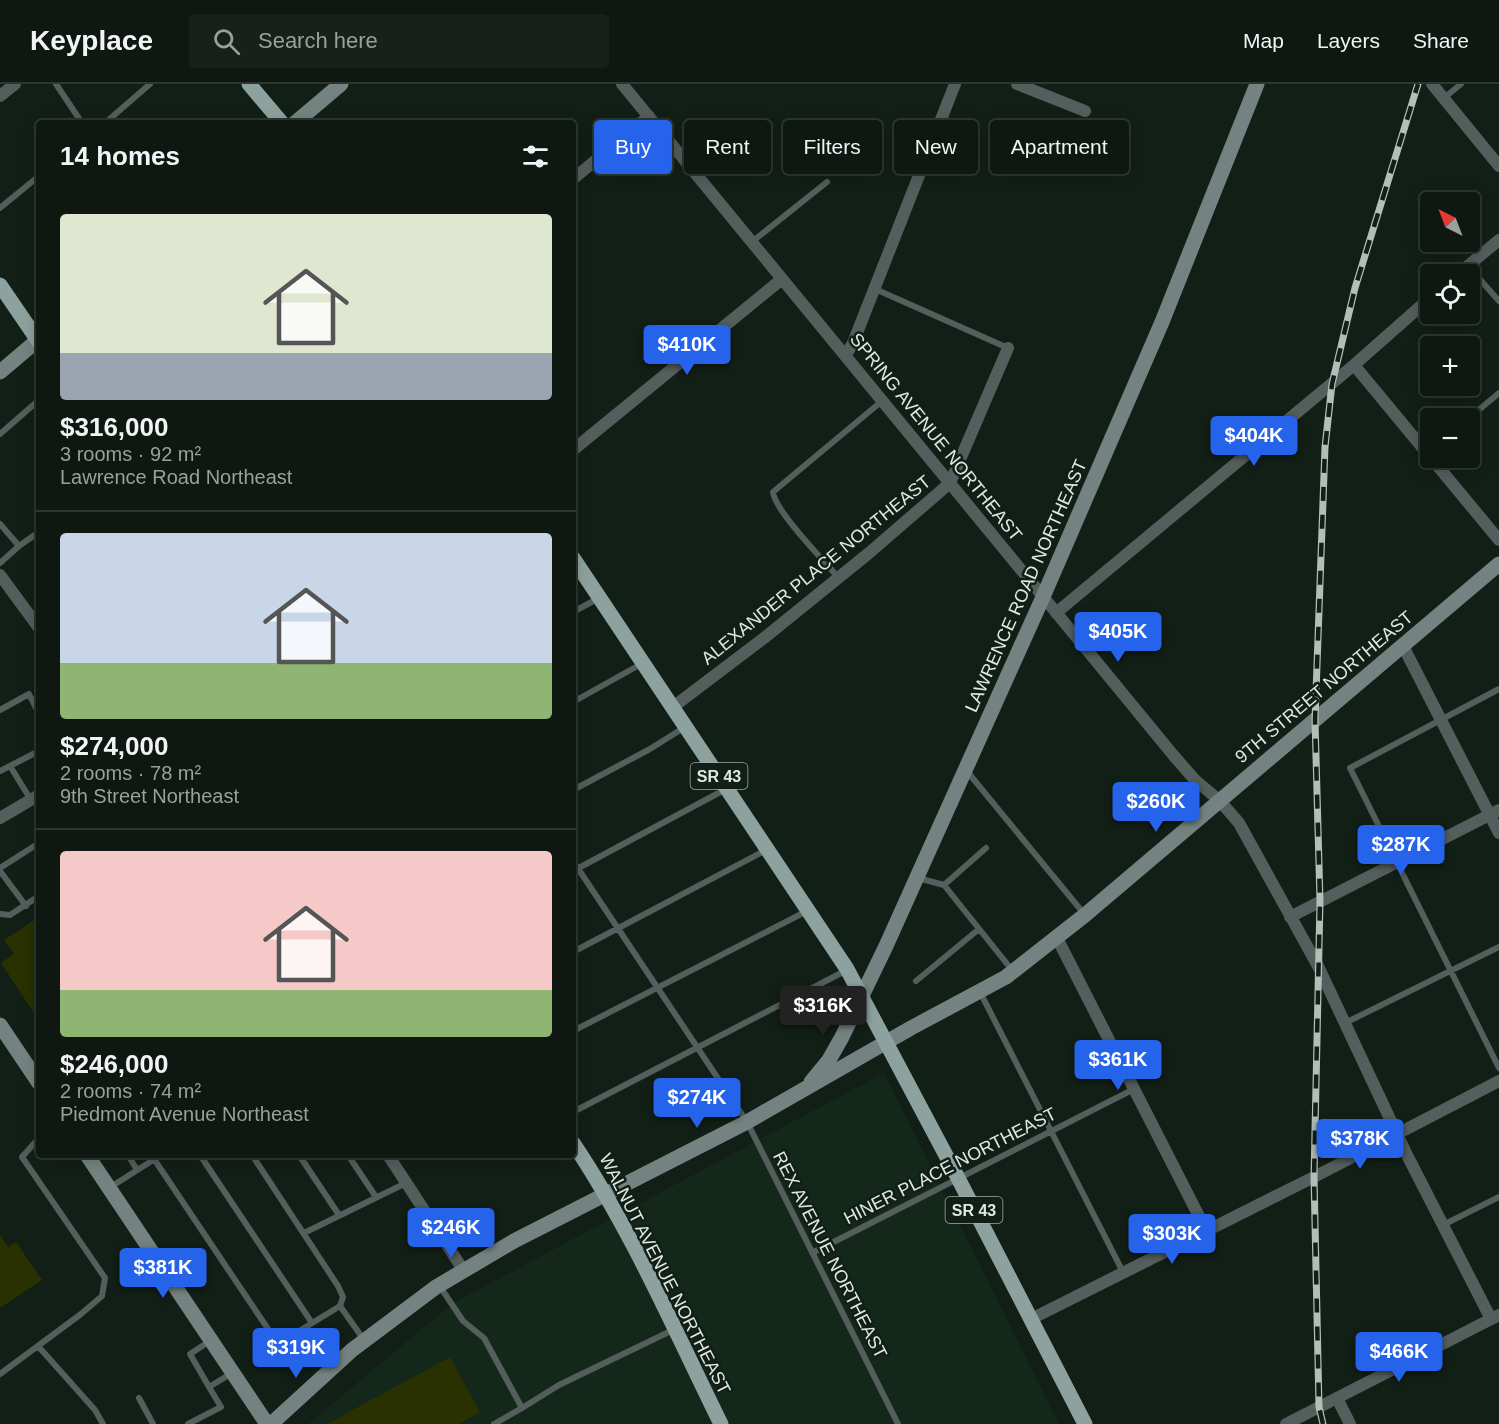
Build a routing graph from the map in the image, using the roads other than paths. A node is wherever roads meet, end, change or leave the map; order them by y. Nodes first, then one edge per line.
1 (15, 84) edge
2 (56, 84) edge
3 (150, 84) edge
4 (249, 84) edge
5 (341, 84) edge
6 (622, 84) edge
7 (956, 84) edge
8 (1017, 84) edge
9 (1257, 84) edge
10 (1432, 84) edge
11 (1461, 84) edge
12 (0, 96) edge
13 (1443, 98) junction
14 (1085, 111) dead end
15 (649, 116) junction
16 (80, 120) edge
17 (108, 120) edge
18 (279, 120) edge
19 (299, 120) edge
20 (1499, 166) edge
21 (576, 177) edge
22 (36, 178) edge
23 (827, 182) dead end
24 (0, 208) edge
25 (1499, 240) edge
26 (753, 241) junction
27 (1470, 264) edge
28 (782, 279) junction
29 (1480, 280) edge
30 (0, 285) edge
31 (875, 289) junction
32 (1499, 301) edge
33 (1420, 307) edge
34 (36, 336) edge
35 (36, 342) edge
36 (1008, 348) joint
37 (846, 355) junction
38 (1354, 365) junction
39 (0, 372) edge
40 (1499, 393) edge
41 (882, 400) junction
42 (36, 403) edge
43 (1480, 409) edge
44 (0, 434) edge
45 (1420, 442) edge
46 (576, 448) edge
47 (1441, 468) edge
48 (950, 483) junction
49 (0, 524) edge
50 (36, 534) edge
51 (1499, 540) edge
52 (19, 546) junction
53 (576, 562) edge
54 (0, 563) edge
55 (1499, 564) edge
56 (0, 575) edge
57 (838, 578) junction
58 (1043, 597) junction
59 (600, 598) junction
60 (576, 610) edge
61 (1056, 613) junction
62 (36, 624) edge
63 (1403, 646) junction
64 (644, 663) junction
65 (1499, 689) edge
66 (576, 700) edge
67 (673, 706) junction
68 (36, 708) edge
69 (0, 710) edge
70 (1441, 720) junction
71 (686, 727) junction
72 (36, 753) edge
73 (10, 766) junction
74 (966, 769) junction
75 (0, 771) edge
76 (576, 788) edge
77 (727, 789) junction
78 (35, 797) edge
79 (1220, 801) junction
80 (1494, 812) edge
81 (0, 818) edge
82 (1499, 833) edge
83 (36, 845) edge
84 (767, 849) junction
85 (986, 849) dead end
86 (1396, 862) junction
87 (576, 868) edge
88 (0, 869) edge
89 (576, 870) edge
90 (917, 878) junction
91 (944, 885) junction
92 (36, 898) edge
93 (26, 906) junction
94 (808, 910) junction
95 (0, 914) edge
96 (1085, 915) junction
97 (1290, 917) junction
98 (618, 928) junction
99 (979, 929) junction
100 (1057, 938) junction
101 (1499, 947) edge
102 (576, 950) edge
103 (847, 969) junction
104 (1014, 971) junction
105 (1450, 971) junction
106 (916, 981) dead end
107 (657, 987) junction
108 (980, 992) junction
109 (862, 996) junction
110 (1345, 1023) junction
111 (0, 1025) edge
112 (576, 1029) edge
113 (887, 1042) junction
114 (697, 1046) junction
115 (1499, 1068) edge
116 (36, 1079) edge
117 (1499, 1081) edge
118 (1134, 1089) junction
119 (805, 1090) junction
120 (576, 1110) edge
121 (747, 1122) junction
122 (1051, 1131) junction
123 (1397, 1133) junction
124 (36, 1141) edge
125 (576, 1148) edge
126 (89, 1158) edge
127 (131, 1158) edge
128 (157, 1158) edge
129 (202, 1158) edge
130 (254, 1158) edge
131 (301, 1158) edge
132 (350, 1158) edge
133 (390, 1158) edge
134 (154, 1160) junction
135 (137, 1170) junction
136 (958, 1178) junction
137 (406, 1183) junction
138 (109, 1188) junction
139 (605, 1195) junction
140 (376, 1197) junction
141 (1499, 1197) edge
142 (339, 1215) junction
143 (1443, 1225) junction
144 (1206, 1230) junction
145 (303, 1233) junction
146 (812, 1253) junction
147 (464, 1271) junction
148 (1123, 1272) junction
149 (439, 1285) junction
150 (340, 1305) junction
151 (1495, 1317) edge
152 (1031, 1319) junction
153 (312, 1323) junction
154 (674, 1330) junction
155 (365, 1340) junction
156 (211, 1341) junction
157 (38, 1346) junction
158 (233, 1373) junction
159 (0, 1374) edge
160 (209, 1387) junction
161 (139, 1398) dead end
162 (1336, 1398) junction
163 (522, 1408) junction
164 (717, 1420) edge
165 (1081, 1421) edge
166 (103, 1424) edge
167 (153, 1424) edge
168 (188, 1424) edge
169 (269, 1424) edge
170 (494, 1424) edge
171 (898, 1424) edge
172 (1286, 1424) edge
173 (1350, 1424) edge

1 - 12 street
2 - 16 lane
3 - 17 lane
4 - 18 main road
5 - 19 street
6 - 15 street, SPRING AVENUE NORTHEAST
7 - 31 street
8 - 14 street
9 - 58 street, LAWRENCE ROAD NORTHEAST
10 - 13 street
11 - 13 lane
13 - 20 street
15 - 21 street
15 - 26 street, SPRING AVENUE NORTHEAST
22 - 24 lane
23 - 26 lane
25 - 27 street
26 - 28 street, SPRING AVENUE NORTHEAST
28 - 37 street, SPRING AVENUE NORTHEAST
28 - 46 street
29 - 32 lane
30 - 34 main road
31 - 36 lane
31 - 37 street
33 - 38 street
35 - 39 street
36 - 48 street, ALEXANDER PLACE NORTHEAST
37 - 41 street, SPRING AVENUE NORTHEAST
38 - 45 street
38 - 61 street
40 - 43 lane
41 - 48 street, SPRING AVENUE NORTHEAST
41 - 57 lane
42 - 44 lane
47 - 51 street
48 - 57 street, ALEXANDER PLACE NORTHEAST
48 - 58 street, SPRING AVENUE NORTHEAST
49 - 52 lane
50 - 52 lane
52 - 54 lane
53 - 59 main road, SR 43
55 - 63 street, 9TH STREET NORTHEAST
56 - 62 street
57 - 67 street, ALEXANDER PLACE NORTHEAST
58 - 61 street, SPRING AVENUE NORTHEAST
58 - 74 street, LAWRENCE ROAD NORTHEAST
59 - 60 lane
59 - 64 main road, SR 43
61 - 79 street, SPRING AVENUE NORTHEAST
63 - 70 street
63 - 79 street, 9TH STREET NORTHEAST
64 - 66 lane
64 - 67 main road, SR 43
65 - 70 lane
67 - 71 main road, SR 43
68 - 69 lane
70 - 80 street
70 - 86 lane
71 - 76 lane
71 - 77 main road, SR 43
72 - 73 lane
73 - 75 lane
73 - 78 lane
74 - 90 street, LAWRENCE ROAD NORTHEAST
74 - 96 lane
77 - 84 main road, SR 43
77 - 87 lane
78 - 81 street
79 - 96 street, 9TH STREET NORTHEAST
79 - 97 street, SPRING AVENUE NORTHEAST
80 - 82 street
80 - 86 street
83 - 88 lane
84 - 94 main road, SR 43
84 - 98 lane
85 - 91 lane
86 - 97 street
86 - 105 lane
88 - 93 lane
89 - 98 lane, REX AVENUE NORTHEAST
90 - 91 lane
90 - 109 street, LAWRENCE ROAD NORTHEAST
91 - 99 lane
92 - 93 lane
93 - 95 lane
94 - 103 main road, SR 43
94 - 107 lane
96 - 100 street, 9TH STREET NORTHEAST
97 - 110 street, SPRING AVENUE NORTHEAST
98 - 102 lane
98 - 107 lane, REX AVENUE NORTHEAST
99 - 104 lane
99 - 106 lane
100 - 104 street, 9TH STREET NORTHEAST
100 - 118 street
101 - 105 lane
103 - 109 main road, SR 43
103 - 114 lane
104 - 108 street, 9TH STREET NORTHEAST
105 - 110 lane
105 - 115 lane
107 - 112 lane
107 - 114 lane, REX AVENUE NORTHEAST
108 - 113 street, 9TH STREET NORTHEAST
108 - 122 lane
109 - 113 main road, SR 43
109 - 119 street, LAWRENCE ROAD NORTHEAST
110 - 123 street, SPRING AVENUE NORTHEAST
111 - 116 street
113 - 119 street, 9TH STREET NORTHEAST
113 - 136 main road, SR 43
114 - 120 lane
114 - 121 lane, REX AVENUE NORTHEAST
117 - 123 street
118 - 122 lane, HINER PLACE NORTHEAST
118 - 144 street
119 - 121 street, 9TH STREET NORTHEAST
121 - 139 street, 9TH STREET NORTHEAST
121 - 146 lane, REX AVENUE NORTHEAST
122 - 136 lane, HINER PLACE NORTHEAST
122 - 148 lane
123 - 143 street, SPRING AVENUE NORTHEAST
123 - 144 street
124 - 157 lane
125 - 139 main road, WALNUT AVENUE NORTHEAST
126 - 138 street
127 - 135 lane
128 - 134 lane
129 - 153 lane
130 - 145 lane
131 - 142 lane
132 - 140 lane
133 - 137 street
134 - 135 lane
134 - 153 lane
135 - 138 lane
136 - 146 lane, HINER PLACE NORTHEAST
136 - 152 main road, SR 43
137 - 140 lane
137 - 147 street
138 - 156 street
139 - 147 street, 9TH STREET NORTHEAST
139 - 154 main road, WALNUT AVENUE NORTHEAST
140 - 142 lane
141 - 143 lane
142 - 145 lane
143 - 151 street, SPRING AVENUE NORTHEAST
144 - 148 street
145 - 150 lane
146 - 171 lane, REX AVENUE NORTHEAST
147 - 149 street, 9TH STREET NORTHEAST
148 - 152 street
149 - 155 street, 9TH STREET NORTHEAST
149 - 163 lane
150 - 153 lane
150 - 155 lane
151 - 162 street
152 - 165 main road, SR 43
154 - 163 lane
154 - 164 main road, WALNUT AVENUE NORTHEAST
155 - 169 street, 9TH STREET NORTHEAST
156 - 158 street
156 - 160 lane
157 - 159 lane
157 - 166 lane
158 - 160 lane
158 - 169 street
160 - 168 lane
161 - 167 lane
162 - 172 street
162 - 173 street
163 - 170 lane

